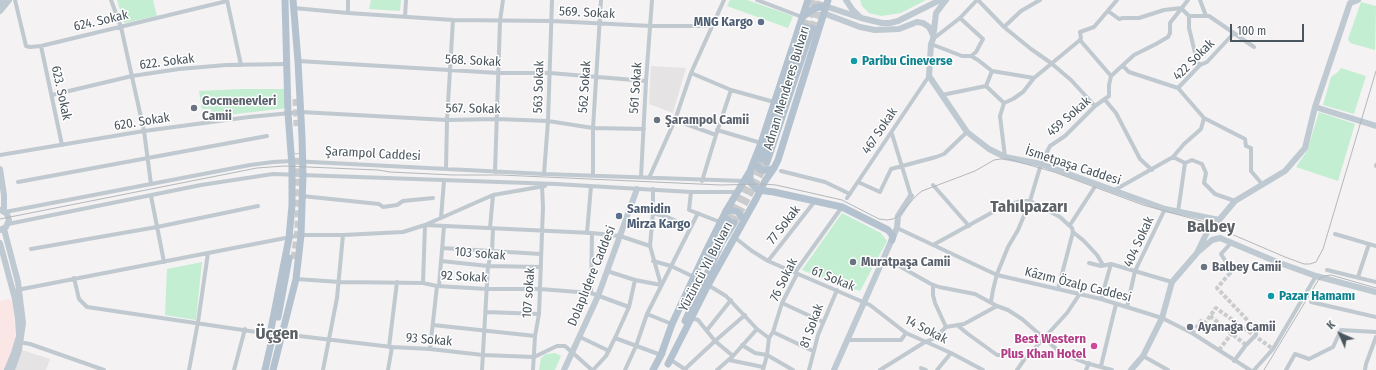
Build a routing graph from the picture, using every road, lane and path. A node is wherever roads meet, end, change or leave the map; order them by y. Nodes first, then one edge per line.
1 (3, 0) edge
2 (9, 0) edge
3 (15, 0) edge
4 (111, 0) edge
5 (286, 0) edge
6 (348, 0) edge
7 (406, 0) edge
8 (503, 0) edge
9 (552, 0) edge
10 (601, 0) edge
11 (652, 0) edge
12 (724, 0) edge
13 (757, 0) edge
14 (809, 0) edge
15 (846, 0) edge
16 (940, 0) edge
17 (946, 0) edge
18 (977, 0) edge
19 (1040, 0) edge
20 (1117, 0) edge
21 (1200, 0) edge
22 (1358, 0) edge
23 (227, 1) edge
24 (1185, 1) edge
25 (1349, 1) edge
26 (0, 4) edge
27 (292, 5) edge
28 (825, 6) edge
29 (815, 8) junction
30 (1181, 8) junction
31 (0, 11) edge
32 (1108, 11) junction
33 (348, 13) junction
34 (802, 16) junction
35 (1189, 16) junction
36 (1206, 16) junction
37 (405, 17) junction
38 (836, 18) junction
39 (861, 18) junction
40 (960, 18) junction
41 (453, 20) junction
42 (500, 21) junction
43 (552, 21) junction
44 (600, 23) junction
45 (651, 26) junction
46 (712, 26) junction
47 (121, 27) junction
48 (1004, 27) junction
49 (812, 28) junction
50 (1233, 34) junction
51 (1080, 40) junction
52 (932, 42) junction
53 (41, 46) junction
54 (1254, 47) dead end
55 (971, 56) junction
56 (298, 61) junction
57 (1051, 63) junction
58 (287, 64) junction
59 (241, 65) junction
60 (1200, 65) junction
61 (1123, 66) junction
62 (450, 70) junction
63 (992, 72) junction
64 (498, 73) junction
65 (550, 73) junction
66 (691, 74) junction
67 (132, 76) junction
68 (929, 76) junction
69 (1110, 76) junction
70 (596, 77) junction
71 (1034, 78) junction
72 (646, 81) junction
73 (986, 86) junction
74 (1178, 88) junction
75 (731, 90) junction
76 (52, 94) junction
77 (942, 95) junction
78 (1105, 100) junction
79 (774, 102) junction
80 (1004, 103) junction
81 (1095, 106) junction
82 (1315, 107) junction
83 (301, 112) junction
84 (288, 113) junction
85 (1204, 118) junction
86 (498, 119) junction
87 (447, 120) junction
88 (675, 120) junction
89 (548, 121) junction
90 (295, 126) tunnel mouth
91 (1376, 126) edge
92 (593, 128) junction
93 (644, 129) junction
94 (144, 131) junction
95 (967, 132) junction
96 (716, 133) junction
97 (892, 134) junction
98 (267, 136) dead end
99 (761, 143) junction
100 (62, 145) junction
101 (297, 153) tunnel mouth
102 (0, 155) edge
103 (147, 157) junction
104 (1005, 157) junction
105 (1173, 157) junction
106 (764, 160) tunnel mouth
107 (292, 161) junction
108 (302, 162) junction
109 (754, 162) junction
110 (1185, 163) junction
111 (1041, 164) junction
112 (902, 166) junction
113 (446, 169) junction
114 (0, 170) edge
115 (777, 170) junction
116 (1152, 170) junction
117 (750, 171) junction
118 (495, 172) junction
119 (544, 174) junction
120 (293, 175) junction
121 (303, 175) junction
122 (593, 175) junction
123 (641, 177) junction
124 (649, 178) junction
125 (444, 181) junction
126 (702, 181) junction
127 (765, 181) joint
128 (18, 182) dead end
129 (744, 182) junction
130 (858, 182) junction
131 (151, 184) junction
132 (556, 184) junction
133 (1262, 184) junction
134 (933, 185) dead end
135 (1096, 185) junction
136 (542, 186) junction
137 (591, 186) junction
138 (637, 189) junction
139 (653, 189) junction
140 (760, 191) junction
141 (1113, 191) junction
142 (691, 192) junction
143 (738, 192) junction
144 (774, 192) junction
145 (493, 195) junction
146 (151, 196) junction
147 (302, 196) junction
148 (911, 196) joint
149 (433, 198) dead end
150 (756, 200) junction
151 (815, 201) junction
152 (1030, 201) junction
153 (1235, 201) junction
154 (258, 206) dead end
155 (842, 207) junction
156 (1166, 209) junction
157 (726, 210) junction
158 (3, 211) edge
159 (1178, 212) junction
160 (653, 213) junction
161 (698, 214) junction
162 (442, 218) junction
163 (744, 220) junction
164 (1219, 220) junction
165 (720, 222) junction
166 (684, 224) dead end
167 (425, 225) junction
168 (444, 226) junction
169 (969, 226) junction
170 (157, 227) junction
171 (4, 228) edge
172 (897, 228) junction
173 (492, 229) junction
174 (1072, 229) junction
175 (542, 231) junction
176 (589, 233) junction
177 (1335, 234) dead end
178 (301, 235) junction
179 (343, 235) junction
180 (620, 236) junction
181 (734, 237) junction
182 (289, 238) junction
183 (892, 240) junction
184 (0, 243) edge
185 (1231, 243) junction
186 (1369, 244) junction
187 (933, 245) junction
188 (650, 246) junction
189 (1376, 246) edge
190 (442, 248) junction
191 (31, 249) dead end
192 (492, 251) junction
193 (208, 253) junction
194 (1198, 253) junction
195 (541, 254) junction
196 (291, 257) junction
197 (885, 258) junction
198 (441, 261) junction
199 (653, 261) junction
200 (768, 261) junction
201 (164, 262) junction
202 (1089, 263) dead end
203 (1111, 264) junction
204 (1103, 265) junction
205 (488, 266) junction
206 (671, 266) junction
207 (541, 267) junction
208 (1327, 270) dead end
209 (607, 271) junction
210 (1135, 271) junction
211 (1230, 273) dead end
212 (797, 274) junction
213 (997, 275) junction
214 (1316, 276) junction
215 (694, 277) junction
216 (1358, 277) junction
217 (74, 278) junction
218 (296, 279) junction
219 (635, 280) junction
220 (340, 282) junction
221 (396, 282) junction
222 (1172, 282) junction
223 (1376, 282) edge
224 (423, 283) junction
225 (661, 285) junction
226 (708, 285) junction
227 (934, 285) junction
228 (438, 286) junction
229 (487, 289) junction
230 (540, 289) junction
231 (1058, 289) junction
232 (837, 290) junction
233 (16, 291) junction
234 (1376, 292) edge
235 (591, 293) junction
236 (1080, 295) junction
237 (598, 296) junction
238 (731, 300) junction
239 (1101, 300) junction
240 (782, 302) junction
241 (864, 302) junction
242 (991, 302) junction
243 (1311, 302) dead end
244 (1116, 304) junction
245 (997, 306) junction
246 (629, 307) junction
247 (1127, 307) junction
248 (486, 312) junction
249 (539, 314) junction
250 (647, 314) junction
251 (745, 315) junction
252 (1376, 317) edge
253 (692, 318) junction
254 (1162, 318) junction
255 (198, 322) junction
256 (823, 322) junction
257 (672, 324) junction
258 (1251, 324) tunnel mouth
259 (432, 325) junction
260 (957, 325) junction
261 (946, 327) junction
262 (245, 329) junction
263 (757, 329) junction
264 (707, 330) junction
265 (485, 331) junction
266 (773, 332) junction
267 (1376, 332) edge
268 (270, 334) junction
269 (282, 334) junction
270 (906, 334) junction
271 (535, 336) junction
272 (580, 337) junction
273 (1376, 337) edge
274 (615, 338) junction
275 (769, 338) junction
276 (1043, 338) junction
277 (330, 340) junction
278 (847, 340) junction
279 (715, 341) junction
280 (19, 342) junction
281 (280, 342) junction
282 (925, 342) junction
283 (271, 343) junction
284 (742, 345) junction
285 (636, 346) junction
286 (390, 347) junction
287 (430, 349) junction
288 (609, 350) junction
289 (813, 351) junction
290 (572, 352) junction
291 (951, 353) junction
292 (767, 354) junction
293 (483, 355) junction
294 (661, 355) junction
295 (733, 356) junction
296 (1143, 356) junction
297 (534, 357) junction
298 (729, 360) junction
299 (1024, 360) junction
300 (1234, 361) junction
301 (1089, 363) junction
302 (668, 365) edge
303 (1101, 366) junction
304 (763, 368) edge
305 (686, 369) edge
306 (1257, 369) edge
307 (7, 370) edge
308 (12, 370) edge
309 (104, 370) edge
310 (189, 370) edge
311 (234, 370) edge
312 (265, 370) edge
313 (273, 370) edge
314 (323, 370) edge
315 (388, 370) edge
316 (482, 370) edge
317 (533, 370) edge
318 (564, 370) edge
319 (592, 370) edge
320 (625, 370) edge
321 (653, 370) edge
322 (717, 370) edge
323 (793, 370) edge
324 (809, 370) edge
325 (834, 370) edge
326 (880, 370) edge
327 (937, 370) edge
328 (983, 370) edge
329 (1017, 370) edge
330 (1086, 370) edge
331 (1112, 370) edge
332 (1131, 370) edge
333 (1168, 370) edge
334 (1250, 370) edge
335 (1286, 370) edge
336 (1365, 370) edge

1 - 26 street
2 - 31 street
3 - 53 street
4 - 47 street
5 - 27 main road
5 - 58 main road
6 - 33 street
7 - 37 street
8 - 42 street
9 - 43 street, 563 Sokak
10 - 44 street, 562 Sokak
11 - 45 street, 561 Sokak
12 - 46 street
13 - 34 street
14 - 29 main road
14 - 34 main road, Adnan Menderes Bulvarı
15 - 39 street
16 - 39 street
17 - 52 street
18 - 40 street
18 - 48 street
19 - 48 street
20 - 32 street
21 - 36 street
22 - 25 street
23 - 47 street, 624. Sokak
23 - 59 street
24 - 30 street
25 - 82 street
27 - 33 street, 569. Sokak
27 - 56 main road
28 - 29 main road
28 - 38 street
28 - 39 street
28 - 49 main road, Adnan Menderes Bulvarı
29 - 34 main road
30 - 32 street
30 - 35 street
30 - 61 street
32 - 51 street
33 - 37 street, 569. Sokak
34 - 79 main road, Adnan Menderes Bulvarı
35 - 36 street
35 - 60 street
36 - 50 street
37 - 41 street, 569. Sokak
38 - 49 street
38 - 52 street
40 - 52 street
40 - 55 street
41 - 42 street, 569. Sokak
41 - 62 street
42 - 43 street, 569. Sokak
42 - 64 street
43 - 44 street, 569. Sokak
43 - 65 street, 563 Sokak
44 - 45 street, 569. Sokak
44 - 70 street, 562 Sokak
45 - 46 street, 569. Sokak
45 - 72 street, 561 Sokak
46 - 66 street
47 - 53 street, 624. Sokak
47 - 67 street
48 - 57 street
49 - 106 main road, Adnan Menderes Bulvarı
49 - 115 main road, Adnan Menderes Bulvarı
50 - 54 street
50 - 60 street, 422 Sokak
51 - 57 street
51 - 69 street
52 - 55 street
52 - 68 street
53 - 76 street, 623. Sokak
55 - 63 street
56 - 62 street, 568. Sokak
56 - 83 main road
57 - 71 street
57 - 81 street
58 - 59 street, 622. Sokak
58 - 84 main road
59 - 67 street, 622. Sokak
60 - 74 street, 422 Sokak
61 - 69 street
61 - 74 street
62 - 64 street, 568. Sokak
62 - 87 street
63 - 71 street
63 - 73 street
64 - 65 street, 568. Sokak
64 - 86 street
65 - 70 street, 568. Sokak
65 - 89 street, 563 Sokak
66 - 75 street
66 - 88 street
67 - 76 street, 622. Sokak
67 - 94 street
68 - 77 street, İsmetpaşa Caddesi
68 - 97 street, 467 Sokak
69 - 78 street, 459 Sokak
70 - 72 street, 568. Sokak
70 - 92 street, 562 Sokak
71 - 80 street
72 - 93 street, 561 Sokak
73 - 77 street
73 - 80 street
74 - 85 street, 422 Sokak
75 - 79 street
75 - 96 street
76 - 100 street, 623. Sokak
77 - 95 street, İsmetpaşa Caddesi
78 - 81 street, 459 Sokak
78 - 116 street
79 - 99 main road, Adnan Menderes Bulvarı
80 - 104 street
81 - 111 street, 459 Sokak
82 - 91 street
82 - 133 street
83 - 84 street, 567. Sokak
83 - 87 street, 567. Sokak
83 - 108 main road
84 - 94 street, 620. Sokak
84 - 107 main road
85 - 105 street
85 - 133 street
86 - 87 street, 567. Sokak
86 - 89 street, 567. Sokak
86 - 118 street
87 - 113 street
88 - 96 street
88 - 124 street
89 - 92 street, 567. Sokak
89 - 119 street, 563 Sokak
90 - 101 main road
92 - 93 street, 567. Sokak
92 - 122 street, 562 Sokak
93 - 123 street, 561 Sokak
94 - 100 street, 620. Sokak
94 - 103 street
95 - 104 street, İsmetpaşa Caddesi
95 - 112 street
96 - 99 street
96 - 126 street
97 - 112 street
97 - 130 street, 467 Sokak
98 - 103 street
99 - 109 main road, Adnan Menderes Bulvarı
100 - 102 street, 620. Sokak
103 - 128 street
103 - 131 street
104 - 111 street, İsmetpaşa Caddesi
105 - 110 street
105 - 116 street
107 - 108 street, Şarampol Caddesi
107 - 120 main road
107 - 131 street, Şarampol Caddesi
108 - 113 street, Şarampol Caddesi
108 - 121 main road
109 - 115 main road
109 - 117 main road, Adnan Menderes Bulvarı
110 - 153 street
110 - 159 street
111 - 135 street, İsmetpaşa Caddesi
111 - 152 street, 459 Sokak
112 - 130 street
112 - 148 street
113 - 118 street, Şarampol Caddesi
114 - 158 street
115 - 127 main road, Adnan Menderes Bulvarı
115 - 130 street, 467 Sokak
116 - 141 street
117 - 129 main road, Adnan Menderes Bulvarı
117 - 140 main road
118 - 119 street, Şarampol Caddesi
119 - 122 street, Şarampol Caddesi
120 - 121 street, Şarampol Caddesi
120 - 146 street, Şarampol Caddesi
120 - 182 main road
121 - 125 street, Şarampol Caddesi
121 - 147 main road
122 - 123 street, Şarampol Caddesi
123 - 124 street, Şarampol Caddesi
124 - 126 street, Şarampol Caddesi
125 - 132 street, Şarampol Caddesi
125 - 162 street
126 - 129 street, Şarampol Caddesi
127 - 140 main road, Yüzüncü Yıl Bulvarı
129 - 143 main road, Yüzüncü Yıl Bulvarı
131 - 158 street, Şarampol Caddesi
132 - 136 street
132 - 137 street, Şarampol Caddesi
133 - 153 street
134 - 169 street
135 - 141 street, İsmetpaşa Caddesi
135 - 174 street
136 - 145 street
136 - 175 street, 107 sokak
137 - 138 street, Şarampol Caddesi
137 - 176 street
138 - 139 street, Şarampol Caddesi
138 - 180 street, Dolaplıdere Caddesi
139 - 142 street, Şarampol Caddesi
139 - 160 street
140 - 144 main road
140 - 150 main road, Yüzüncü Yıl Bulvarı
141 - 156 street, İsmetpaşa Caddesi
142 - 143 street, Şarampol Caddesi
142 - 161 street
143 - 157 main road, Yüzüncü Yıl Bulvarı
144 - 150 main road
144 - 151 main road
145 - 162 street
145 - 173 street
146 - 170 street
146 - 171 street, Şarampol Caddesi
147 - 149 street
147 - 178 main road
148 - 172 street
150 - 163 main road, Yüzüncü Yıl Bulvarı
151 - 155 main road
151 - 200 street, 77 Sokak
152 - 169 street
152 - 174 street
152 - 213 street, 459 Sokak
153 - 164 street
154 - 170 street
155 - 183 main road
155 - 212 street, 76 Sokak
156 - 159 street, İsmetpaşa Caddesi
156 - 210 street, 404 Sokak
157 - 163 main road
157 - 165 main road, Yüzüncü Yıl Bulvarı
158 - 171 street
159 - 164 street, İsmetpaşa Caddesi
160 - 166 street
160 - 188 street
161 - 165 street
161 - 206 street
162 - 167 street
163 - 181 main road, Yüzüncü Yıl Bulvarı
164 - 194 street
165 - 215 main road, Yüzüncü Yıl Bulvarı
167 - 168 street
167 - 179 street
167 - 224 street
168 - 173 street
168 - 190 street
169 - 187 street
170 - 191 street
170 - 201 street
171 - 233 street
172 - 183 street
172 - 187 street, Kâzım Özalp Caddesi
173 - 175 street
173 - 192 street
174 - 204 street
174 - 231 street
175 - 176 street
175 - 195 street, 107 sokak
176 - 180 street
176 - 235 street
177 - 186 street
178 - 179 street
178 - 182 street
178 - 196 main road
179 - 220 street
180 - 188 street
180 - 209 street, Dolaplıdere Caddesi
181 - 200 street, 61 Sokak
181 - 226 main road, Yüzüncü Yıl Bulvarı
182 - 193 street
182 - 196 main road
183 - 197 street
184 - 233 street
185 - 194 street
185 - 211 street
185 - 214 street
186 - 189 street
186 - 216 street
187 - 213 street, Kâzım Özalp Caddesi
188 - 199 street
190 - 192 street
190 - 198 street
192 - 195 street
192 - 205 street
193 - 201 street
193 - 255 street
194 - 222 street
195 - 207 street, 107 sokak
196 - 218 main road
196 - 268 main road
196 - 281 main road
196 - 283 main road
197 - 227 street
197 - 241 street
198 - 205 street, 103 sokak
198 - 228 street
199 - 206 street
199 - 225 street
200 - 212 street, 61 Sokak
201 - 217 street
202 - 204 street
203 - 204 street
203 - 210 street
203 - 239 street
205 - 207 street, 103 sokak
205 - 229 street
206 - 215 street
206 - 225 street
207 - 230 street, 107 sokak
208 - 216 street
209 - 219 street
209 - 237 street, Dolaplıdere Caddesi
210 - 222 street
210 - 247 street, 404 Sokak
212 - 232 street, 61 Sokak
212 - 240 street, 76 Sokak
213 - 231 street, Kâzım Özalp Caddesi
213 - 242 street, 459 Sokak
214 - 234 street
214 - 306 street
215 - 257 main road, Yüzüncü Yıl Bulvarı
216 - 223 street
217 - 233 street
217 - 255 street
218 - 220 street, 92 Sokak
218 - 269 main road
219 - 225 street
219 - 246 street
220 - 221 street, 92 Sokak
220 - 277 street
221 - 224 street, 92 Sokak
221 - 286 street
222 - 254 street
224 - 228 street, 92 Sokak
225 - 250 street
226 - 238 street
226 - 253 main road, Yüzüncü Yıl Bulvarı
227 - 242 street
227 - 261 street
228 - 229 street, 92 Sokak
228 - 259 street
229 - 230 street, 92 Sokak
229 - 248 street
230 - 235 street, 92 Sokak
230 - 249 street, 107 sokak
231 - 236 street, Kâzım Özalp Caddesi
232 - 241 street, 61 Sokak
232 - 256 street, 81 Sokak
233 - 280 street
235 - 237 street, 92 Sokak
236 - 239 street, Kâzım Özalp Caddesi
236 - 276 street
237 - 246 street, 92 Sokak
237 - 272 street, Dolaplıdere Caddesi
238 - 251 street
238 - 264 street
239 - 244 street, Kâzım Özalp Caddesi
240 - 256 street
240 - 266 street, 76 Sokak
241 - 270 street, 14 Sokak
241 - 278 street
242 - 245 street
243 - 252 street
244 - 247 street, Kâzım Özalp Caddesi
244 - 303 street
245 - 260 street
245 - 276 street
246 - 274 street
247 - 254 street, Kâzım Özalp Caddesi
248 - 249 street
248 - 265 street
249 - 271 street, 107 sokak
250 - 257 street
250 - 285 street
251 - 263 street
251 - 279 street
253 - 264 street
253 - 302 main road, Yüzüncü Yıl Bulvarı
254 - 296 street
254 - 300 street, Kâzım Özalp Caddesi
255 - 262 street
255 - 310 street
256 - 289 street, 81 Sokak
257 - 294 main road, Yüzüncü Yıl Bulvarı
258 - 300 street
259 - 265 street
259 - 287 street
260 - 261 street
260 - 299 street
261 - 282 street
262 - 268 street
262 - 311 street
263 - 275 street
263 - 284 street
264 - 279 street
265 - 271 street
265 - 293 street
266 - 275 street, 76 Sokak
266 - 289 street
267 - 335 street
268 - 283 main road
269 - 277 street, 93 Sokak
269 - 281 main road
270 - 278 street
270 - 282 street, 14 Sokak
271 - 297 street, 107 sokak
272 - 288 street
272 - 290 street, Dolaplıdere Caddesi
273 - 336 street
274 - 285 street
274 - 288 street
275 - 292 street, 76 Sokak
276 - 299 street
276 - 301 street
277 - 286 street, 93 Sokak
277 - 314 street
278 - 325 street
279 - 295 street
279 - 305 street
280 - 307 street
280 - 308 street
280 - 309 street
281 - 313 main road
282 - 291 street, 14 Sokak
282 - 326 street
283 - 312 main road
284 - 292 street
284 - 295 street
285 - 294 street
285 - 320 street
286 - 287 street, 93 Sokak
286 - 315 street
287 - 293 street, 93 Sokak
288 - 319 street
289 - 324 street, 81 Sokak
290 - 297 street, 93 Sokak
290 - 318 street, Dolaplıdere Caddesi
290 - 319 street
291 - 327 street
291 - 328 street, 14 Sokak
292 - 304 street, 76 Sokak
292 - 323 street
293 - 297 street, 93 Sokak
293 - 316 street
294 - 302 main road, Yüzüncü Yıl Bulvarı
294 - 321 main road, Yüzüncü Yıl Bulvarı
295 - 298 street
296 - 332 street
296 - 333 street
297 - 317 street, 107 sokak
298 - 304 street
298 - 322 street
299 - 329 street
300 - 334 street, Kâzım Özalp Caddesi
301 - 303 street
301 - 330 street
302 - 305 street
303 - 331 street

